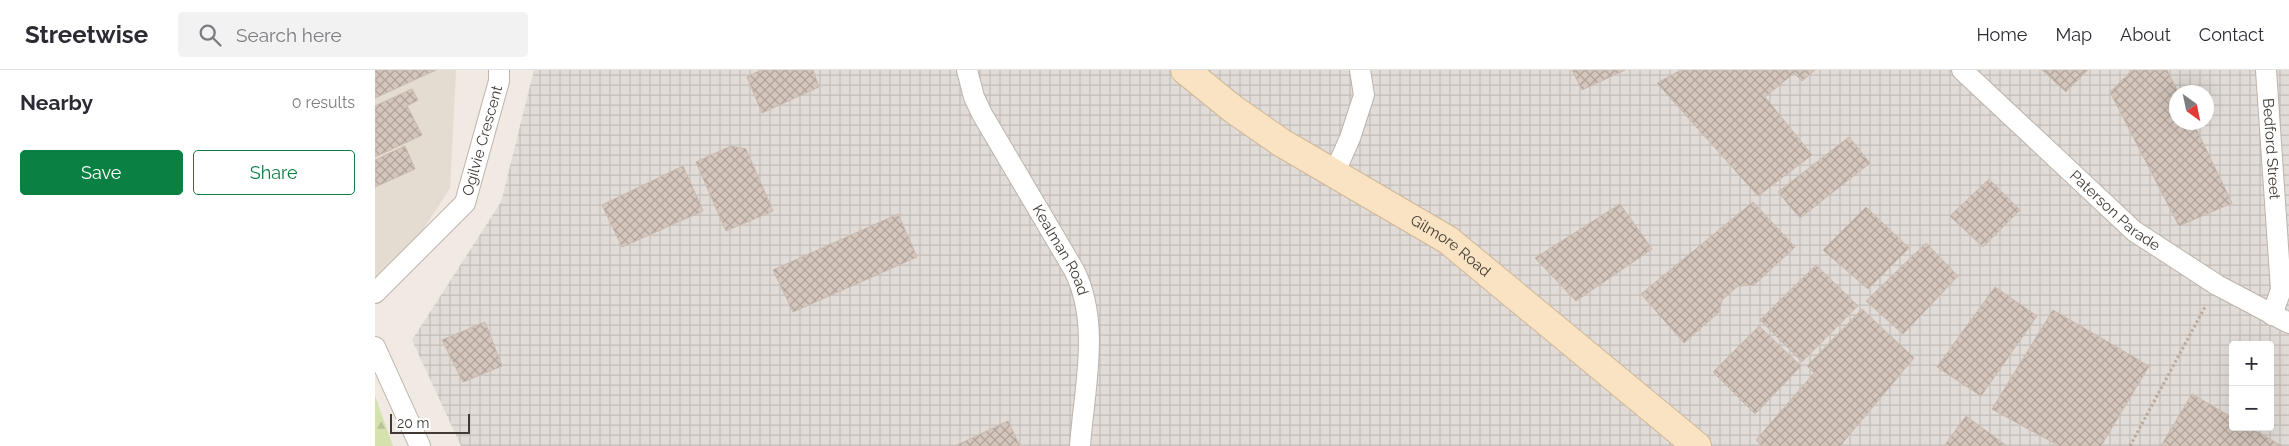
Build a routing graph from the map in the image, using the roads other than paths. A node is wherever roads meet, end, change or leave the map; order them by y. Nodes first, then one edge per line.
1 (499, 70) edge
2 (967, 70) edge
3 (1185, 70) edge
4 (1360, 70) edge
5 (1962, 70) edge
6 (2266, 70) edge
7 (1334, 174) junction
8 (375, 293) edge
9 (2280, 319) edge
10 (375, 347) edge
11 (420, 446) edge
12 (1080, 446) edge
13 (1697, 446) edge

1 - 8 street, Ogilvie Crescent
2 - 12 street, Kealman Road
3 - 7 street, Gilmore Road
4 - 7 street
5 - 9 street, Paterson Parade
6 - 9 street, Bedford Street
7 - 13 street, Gilmore Road
10 - 11 street

